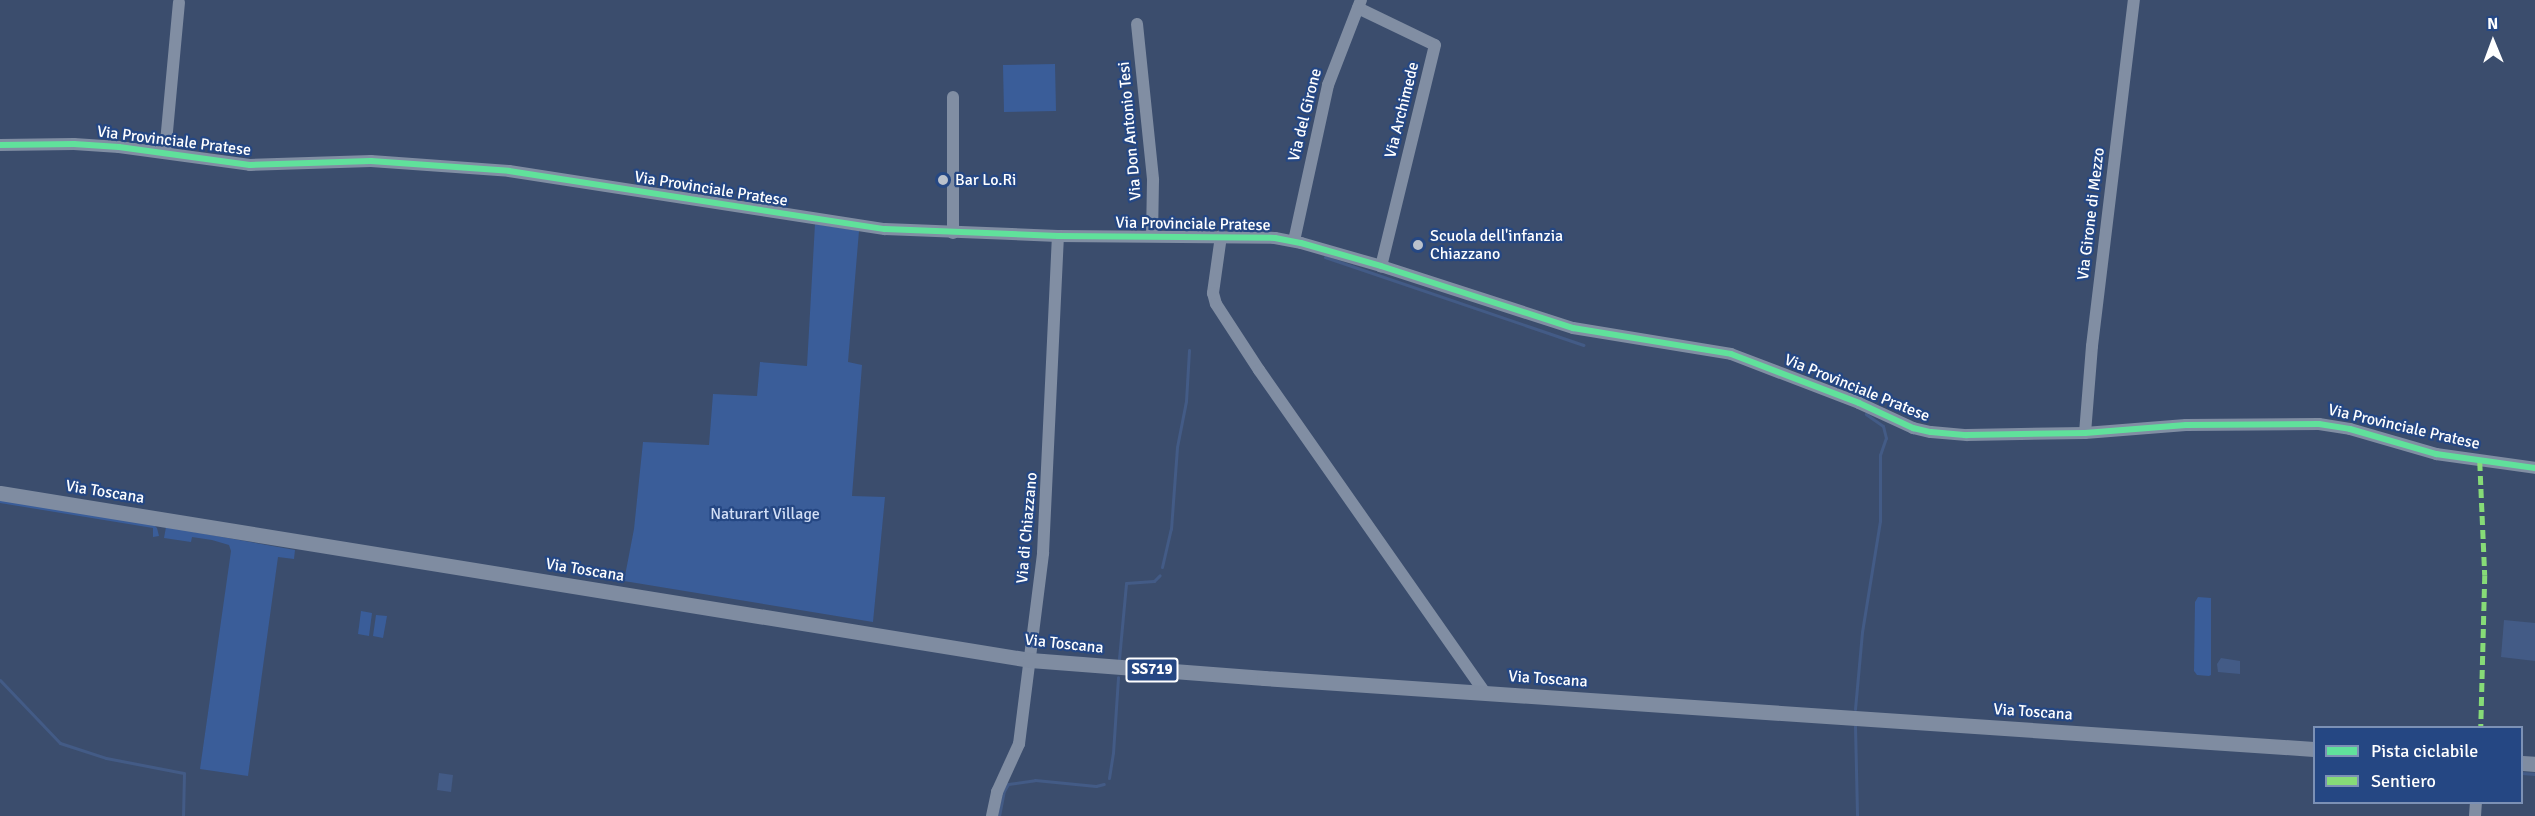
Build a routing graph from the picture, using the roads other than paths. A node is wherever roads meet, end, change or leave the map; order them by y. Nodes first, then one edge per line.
1 (2134, 0) edge
2 (179, 3) dead end
3 (1359, 4) edge
4 (1137, 24) dead end
5 (953, 97) dead end
6 (0, 145) edge
7 (165, 153) junction
8 (953, 233) junction
9 (1152, 235) junction
10 (1058, 236) junction
11 (1221, 236) junction
12 (1294, 241) junction
13 (1380, 266) junction
14 (2085, 433) junction
15 (2535, 468) edge
16 (0, 493) edge
17 (1030, 660) junction
18 (1485, 693) junction
19 (2313, 749) edge
20 (992, 816) edge

1 - 14 street, Via Girone di Mezzo
2 - 7 street
3 - 12 street, Via del Girone
3 - 13 street, Via Archimede
4 - 9 street, Via Don Antonio Tesi
5 - 8 street
6 - 7 street, Via Provinciale Pratese
7 - 8 street, Via Provinciale Pratese
8 - 10 street, Via Provinciale Pratese
9 - 10 street, Via Provinciale Pratese
9 - 11 street, Via Provinciale Pratese
10 - 17 street, Via di Chiazzano
11 - 12 street, Via Provinciale Pratese
11 - 18 street
12 - 13 street, Via Provinciale Pratese
13 - 14 street, Via Provinciale Pratese
14 - 15 street, Via Provinciale Pratese
16 - 17 main road, Via Toscana / SS719
17 - 18 main road, Via Toscana / SS719
17 - 20 street, Via di Chiazzano
18 - 19 main road, Via Toscana / SS719

